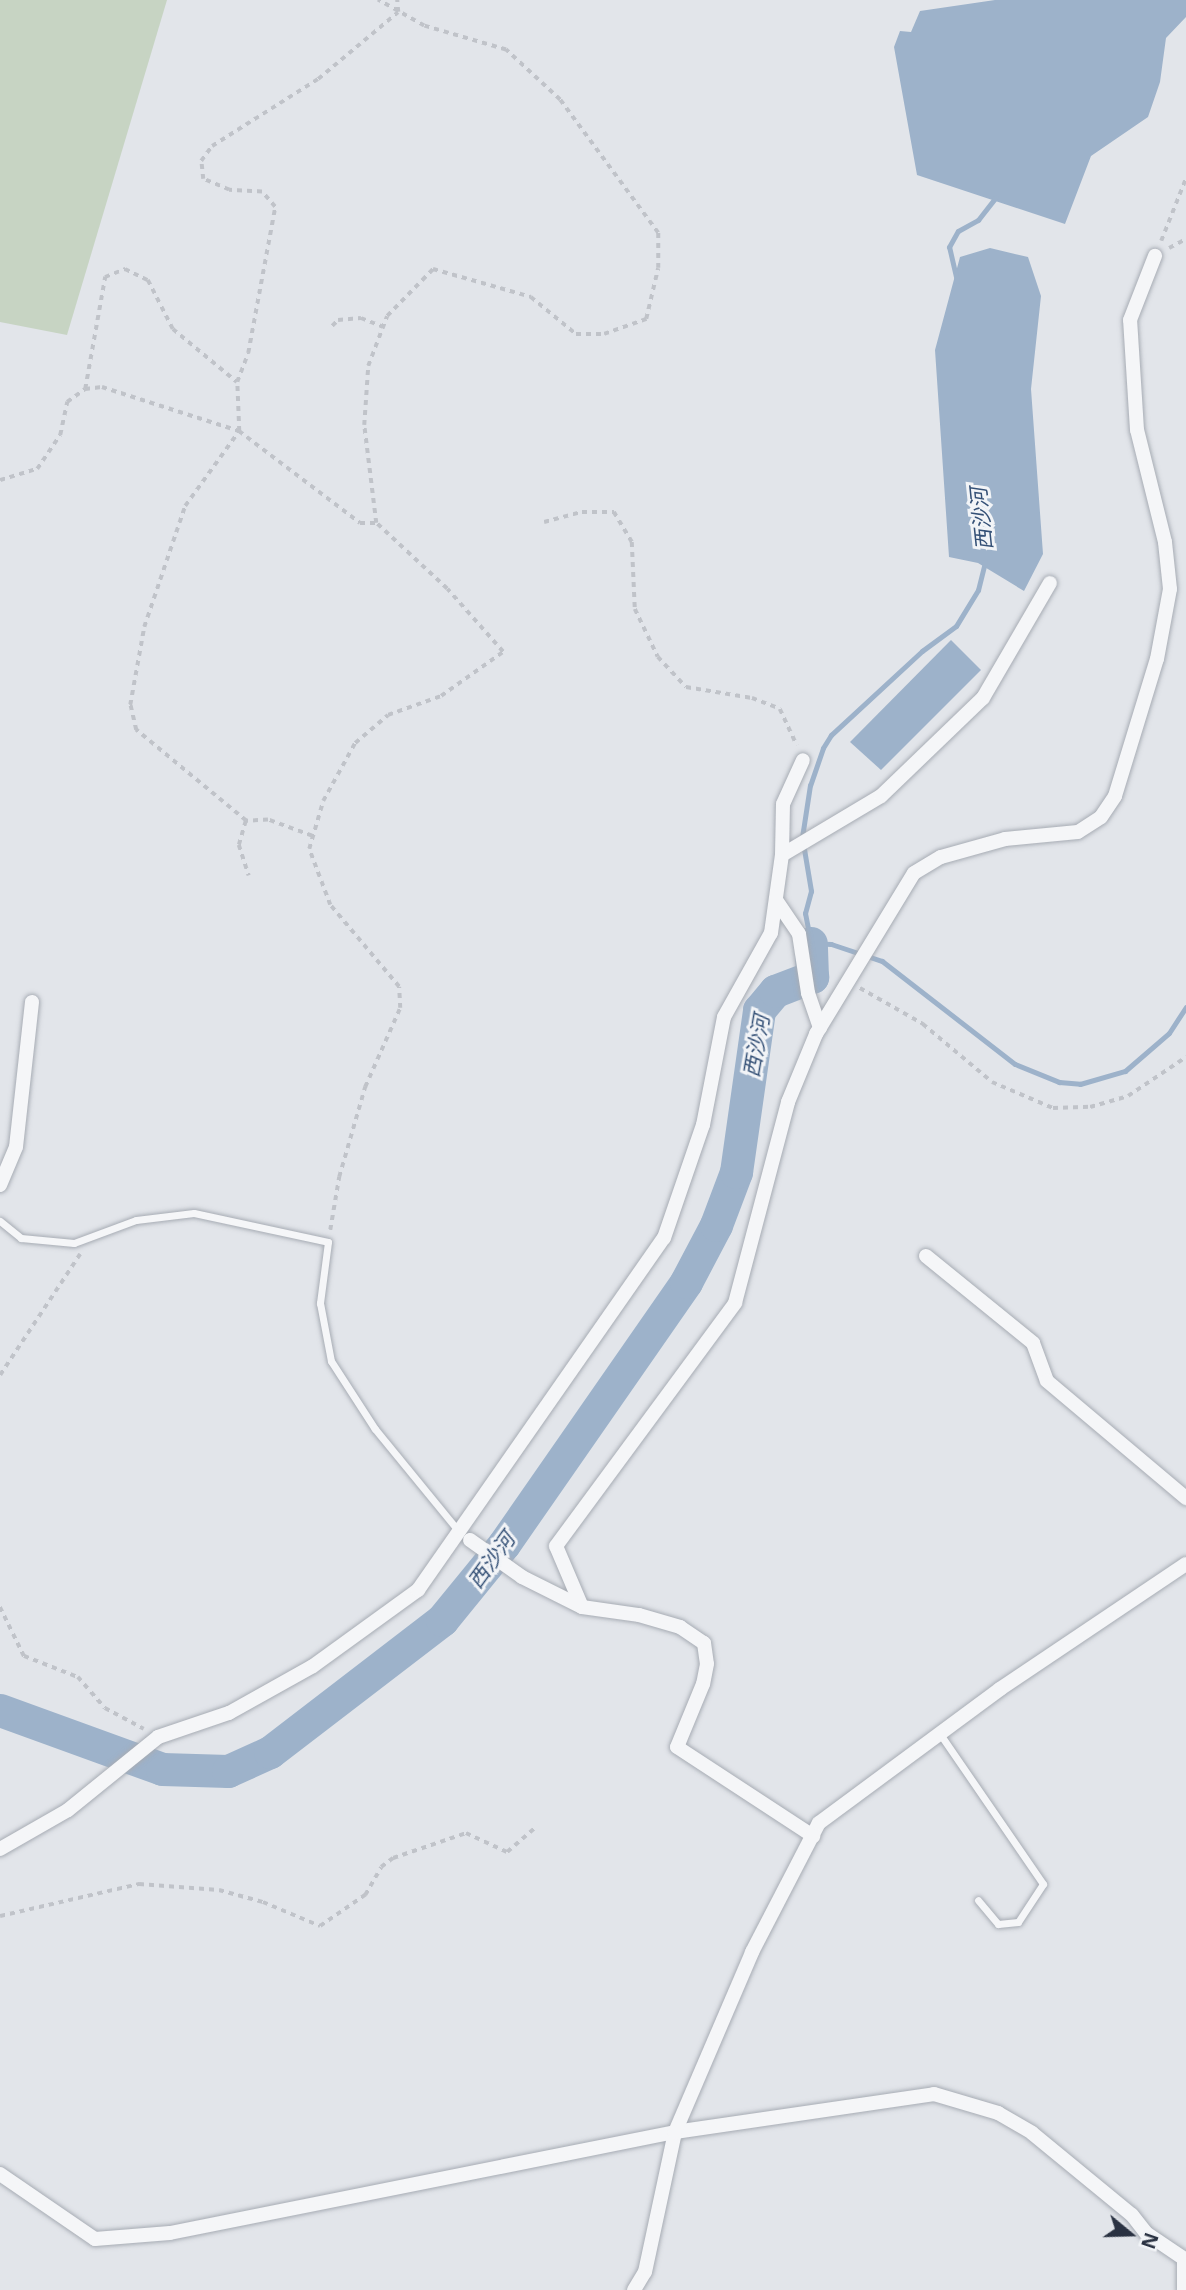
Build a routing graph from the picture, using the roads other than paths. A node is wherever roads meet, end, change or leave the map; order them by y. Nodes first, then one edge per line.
1 (1155, 256) road end
2 (1050, 583) dead end
3 (803, 760) road end
4 (782, 855) junction
5 (776, 900) junction
6 (32, 1002) dead end
7 (820, 1028) junction
8 (0, 1185) edge
9 (0, 1221) edge
10 (926, 1256) dead end
11 (1186, 1497) edge
12 (464, 1536) junction
13 (1186, 1564) edge
14 (582, 1607) junction
15 (940, 1734) junction
16 (813, 1836) junction
17 (0, 1849) edge
18 (978, 1900) dead end
19 (675, 2132) junction
20 (0, 2174) edge
21 (1185, 2260) edge
22 (635, 2290) edge
23 (1184, 2290) edge

1 - 7 street
2 - 4 street
3 - 4 street
4 - 5 street
5 - 7 street
5 - 12 street
6 - 8 street
7 - 14 street
9 - 12 lane
10 - 11 street
12 - 14 street
12 - 17 street
13 - 15 street
14 - 16 street
15 - 16 street
15 - 18 lane
16 - 19 street
19 - 20 street
19 - 21 street
19 - 22 street
21 - 23 street

